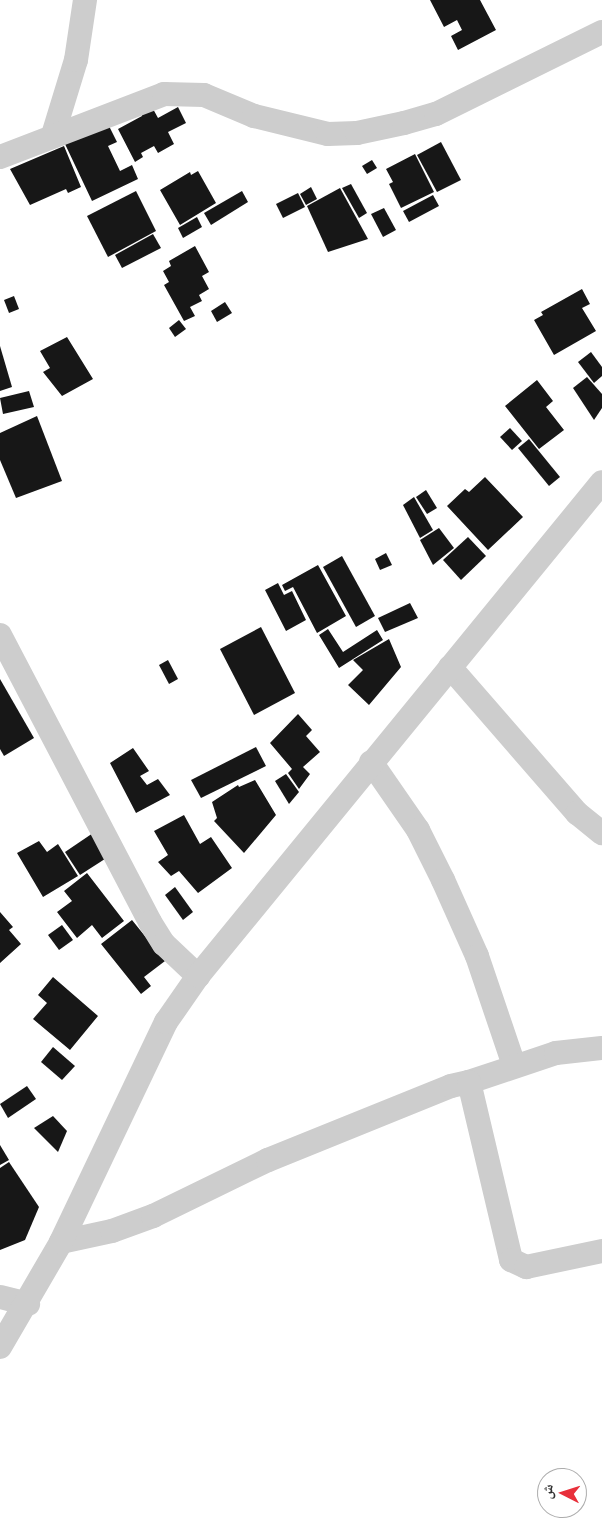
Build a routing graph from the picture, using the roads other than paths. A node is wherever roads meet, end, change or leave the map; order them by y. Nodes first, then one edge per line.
1 (85, 0) edge
2 (602, 32) edge
3 (53, 135) junction
4 (0, 157) edge
5 (602, 482) edge
6 (0, 635) edge
7 (450, 666) junction
8 (371, 762) junction
9 (602, 833) edge
10 (198, 976) junction
11 (602, 1048) edge
12 (514, 1065) junction
13 (470, 1082) junction
14 (61, 1242) junction
15 (602, 1251) edge
16 (0, 1297) edge
17 (28, 1304) junction
18 (0, 1348) edge

1 - 3 street
2 - 3 street
3 - 4 street
5 - 7 street
6 - 10 street
7 - 8 street
7 - 9 street
8 - 10 street
8 - 12 street
10 - 14 street
11 - 12 street
12 - 13 street
13 - 14 street
13 - 15 street
14 - 17 street
16 - 17 street
17 - 18 street

